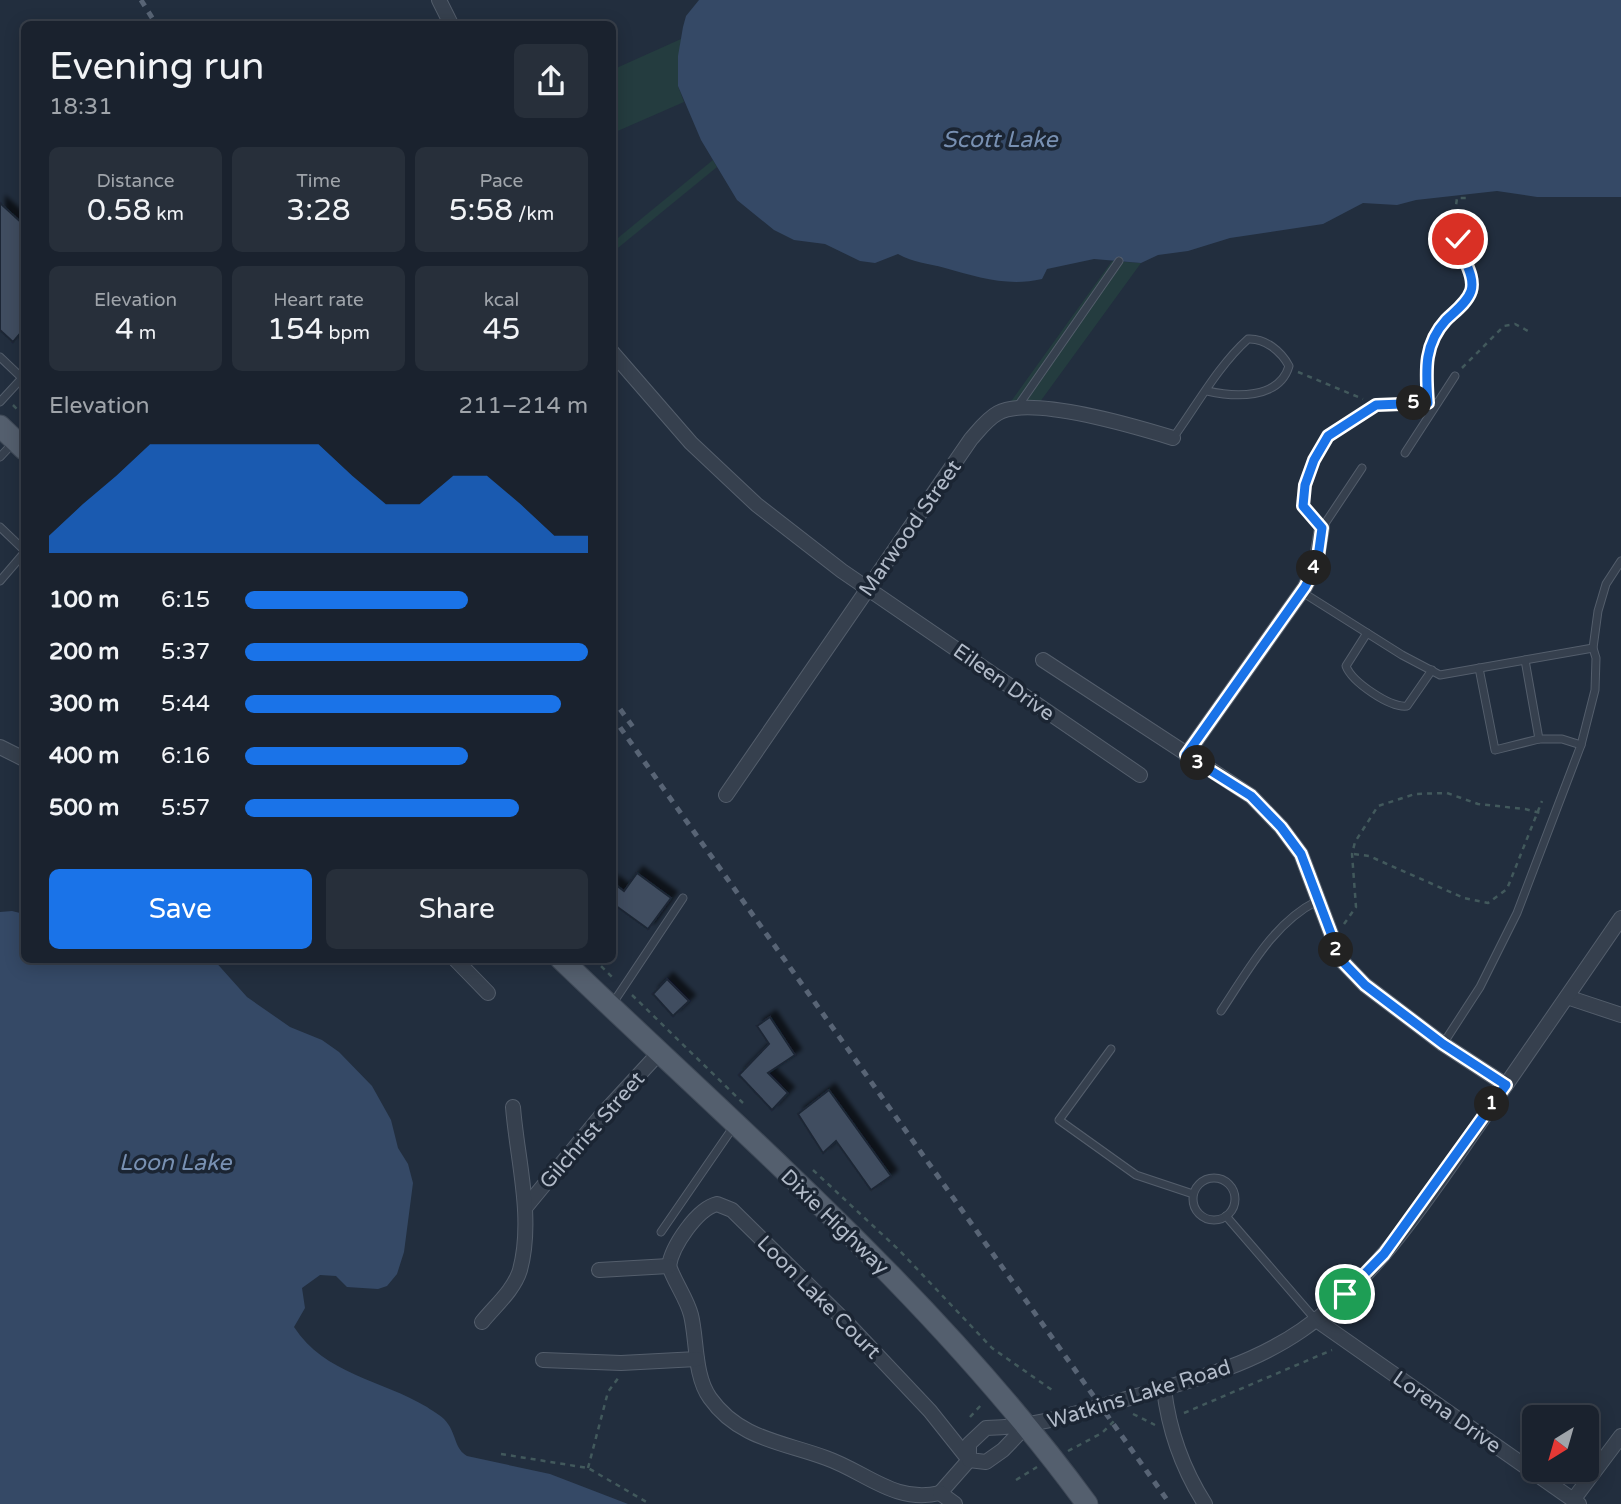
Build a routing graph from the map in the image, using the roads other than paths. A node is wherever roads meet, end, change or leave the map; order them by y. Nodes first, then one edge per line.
1 (439, 0) edge
2 (450, 21) edge
3 (1119, 261) dead end
4 (0, 357) edge
5 (616, 357) edge
6 (1455, 376) road end
7 (21, 377) edge
8 (21, 379) edge
9 (1207, 391) junction
10 (0, 401) edge
11 (1437, 403) junction
12 (1016, 410) junction
13 (8, 435) edge
14 (1173, 438) joint
15 (1405, 453) dead end
16 (0, 457) edge
17 (1362, 468) dead end
18 (0, 527) edge
19 (1322, 528) junction
20 (21, 549) edge
21 (21, 556) edge
22 (1621, 561) edge
23 (0, 581) edge
24 (869, 586) junction
25 (1302, 591) junction
26 (1367, 632) junction
27 (1593, 648) junction
28 (1043, 660) dead end
29 (1525, 660) junction
30 (1479, 668) junction
31 (1432, 670) junction
32 (1539, 739) junction
33 (1581, 745) junction
34 (0, 747) edge
35 (1186, 755) junction
36 (21, 758) edge
37 (1140, 775) dead end
38 (726, 795) dead end
39 (684, 898) dead end
40 (1317, 901) junction
41 (1621, 918) edge
42 (459, 963) edge
43 (565, 963) edge
44 (488, 993) dead end
45 (1567, 997) junction
46 (611, 1007) junction
47 (1221, 1011) dead end
48 (1621, 1015) edge
49 (1443, 1044) junction
50 (1111, 1049) dead end
51 (659, 1053) junction
52 (1506, 1085) junction
53 (513, 1107) dead end
54 (734, 1125) junction
55 (1194, 1194) junction
56 (525, 1208) junction
57 (1226, 1216) junction
58 (661, 1232) dead end
59 (669, 1266) junction
60 (599, 1270) dead end
61 (1315, 1319) junction
62 (482, 1322) dead end
63 (697, 1359) junction
64 (543, 1360) dead end
65 (1164, 1389) junction
66 (1025, 1427) junction
67 (1621, 1436) edge
68 (969, 1460) junction
69 (940, 1493) junction
70 (1576, 1502) edge
71 (955, 1504) edge
72 (1087, 1504) edge
73 (1205, 1504) edge

1 - 2 street
3 - 12 lane
4 - 7 lane
5 - 24 street, Eileen Drive
6 - 11 lane
8 - 10 lane
9 - 9 lane
9 - 14 lane
11 - 15 lane
11 - 19 lane
12 - 14 street, Marwood Street
12 - 24 street, Marwood Street
13 - 16 lane
17 - 19 lane
18 - 20 lane
19 - 25 street
21 - 23 lane
22 - 27 lane
24 - 37 street, Eileen Drive
24 - 38 street, Marwood Street
25 - 26 lane
25 - 35 street
26 - 31 lane
26 - 31 lane
27 - 29 lane
27 - 33 lane
28 - 35 street
29 - 30 lane
29 - 32 lane
30 - 31 lane
30 - 32 lane
32 - 33 lane
33 - 49 lane
34 - 36 street
35 - 40 street
39 - 46 lane
40 - 47 lane
40 - 49 street
41 - 45 street, Watkins Lake Road
42 - 44 street
43 - 46 main road, Dixie Highway
45 - 48 street
45 - 52 street, Watkins Lake Road
46 - 51 main road, Dixie Highway
49 - 52 street
50 - 55 lane
51 - 54 main road, Dixie Highway
51 - 56 street, Gilchrist Street
52 - 61 street, Watkins Lake Road
53 - 56 street
54 - 58 lane
54 - 66 main road, Dixie Highway
55 - 57 lane
55 - 57 lane
56 - 62 street
57 - 61 lane
59 - 60 street
59 - 63 street
59 - 68 street, Loon Lake Court
61 - 65 street, Watkins Lake Road
61 - 70 street, Lorena Drive
63 - 64 street
63 - 69 street
65 - 66 street, Watkins Lake Road
65 - 73 street
66 - 68 street, Watkins Lake Road
66 - 68 street, Watkins Lake Road
66 - 72 main road, Dixie Highway
67 - 70 street
68 - 69 street, Watkins Lake Road
69 - 71 street

